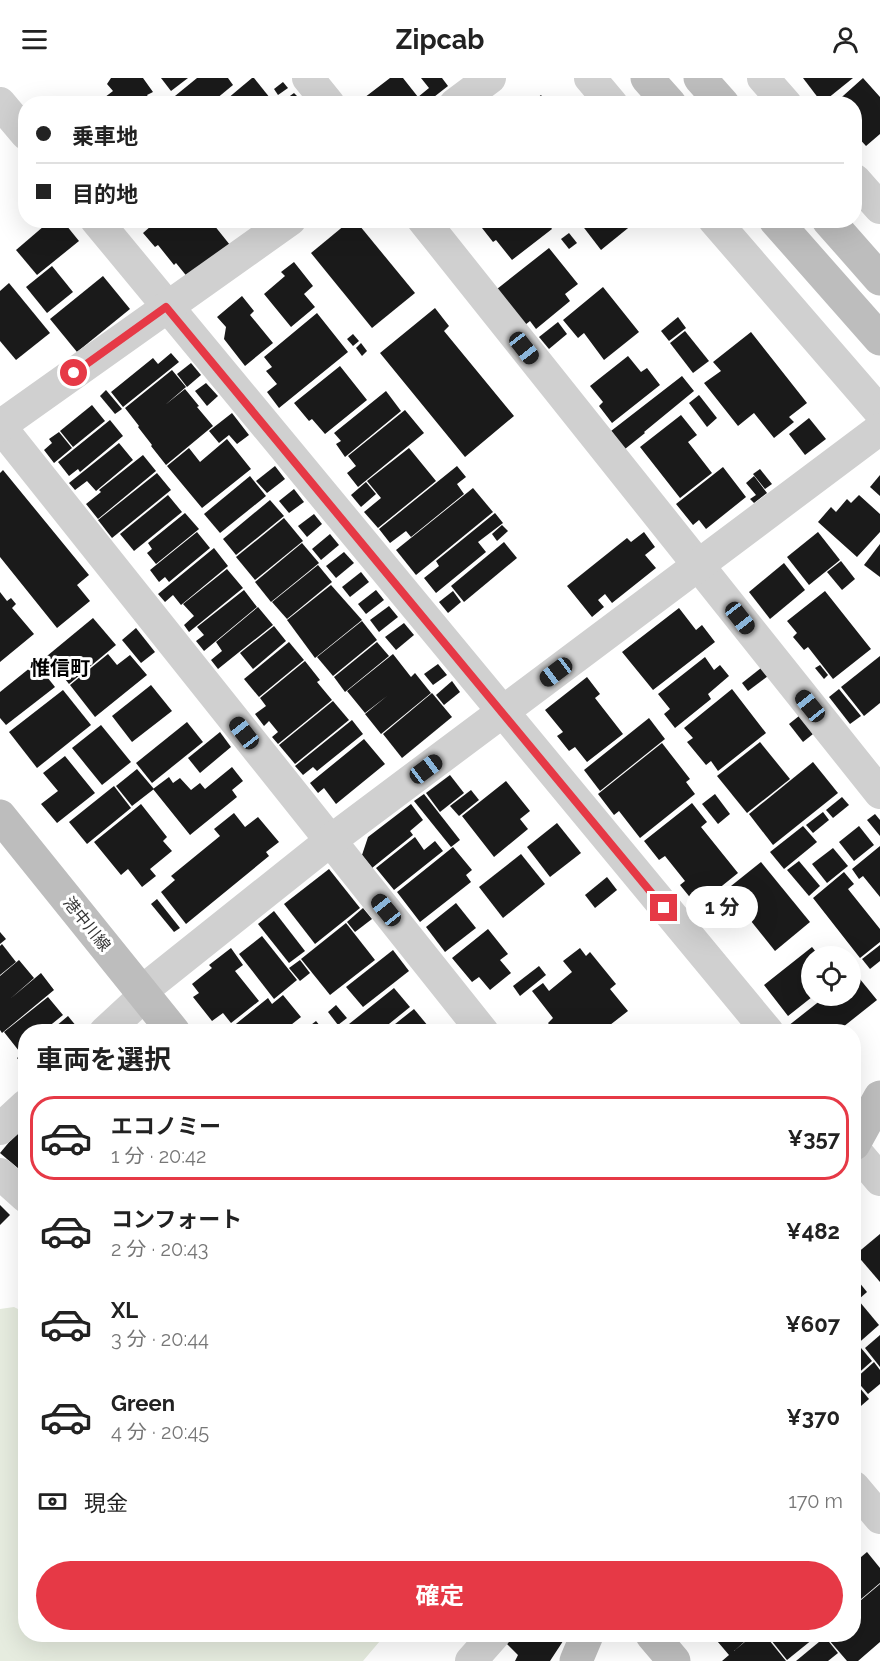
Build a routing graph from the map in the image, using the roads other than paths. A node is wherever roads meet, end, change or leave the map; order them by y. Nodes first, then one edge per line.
1 (308, 78) edge
2 (490, 78) edge
3 (590, 78) edge
4 (647, 78) edge
5 (700, 78) edge
6 (764, 78) edge
7 (323, 96) edge
8 (466, 96) edge
9 (605, 96) edge
10 (663, 96) edge
11 (716, 96) edge
12 (779, 96) edge
13 (0, 103) edge
14 (18, 124) edge
15 (862, 188) edge
16 (880, 208) edge
17 (102, 228) edge
18 (279, 228) edge
19 (429, 228) edge
20 (721, 228) edge
21 (782, 228) edge
22 (835, 228) edge
23 (880, 279) edge
24 (166, 307) junction
25 (880, 339) edge
26 (880, 412) edge
27 (0, 426) edge
28 (880, 429) edge
29 (698, 565) junction
30 (502, 712) junction
31 (880, 793) edge
32 (0, 816) edge
33 (330, 841) junction
34 (143, 993) junction
35 (113, 1024) edge
36 (168, 1024) edge
37 (477, 1024) edge
38 (761, 1024) edge
39 (880, 1097) edge
40 (18, 1112) edge
41 (0, 1129) edge
42 (861, 1133) edge
43 (861, 1155) edge
44 (0, 1174) edge
45 (880, 1180) edge
46 (18, 1190) edge
47 (861, 1495) edge
48 (880, 1518) edge
49 (488, 1642) edge
50 (584, 1642) edge
51 (658, 1642) edge
52 (471, 1661) edge
53 (576, 1661) edge
54 (674, 1661) edge

1 - 7 street
2 - 8 street
3 - 9 street
4 - 10 street
5 - 11 street
6 - 12 street
13 - 14 street
15 - 16 street
17 - 24 street
18 - 24 street
19 - 29 street
20 - 26 street
21 - 25 street
22 - 23 street
24 - 27 street
24 - 30 street
27 - 33 street
28 - 29 street
29 - 30 street
29 - 31 street
30 - 33 street
30 - 38 street
32 - 34 street, 港中川線
33 - 34 street
33 - 37 street
34 - 35 street
34 - 36 street, 港中川線
39 - 42 street
40 - 41 street
43 - 45 street
44 - 46 street
47 - 48 street
49 - 52 street
50 - 53 street
51 - 54 street

